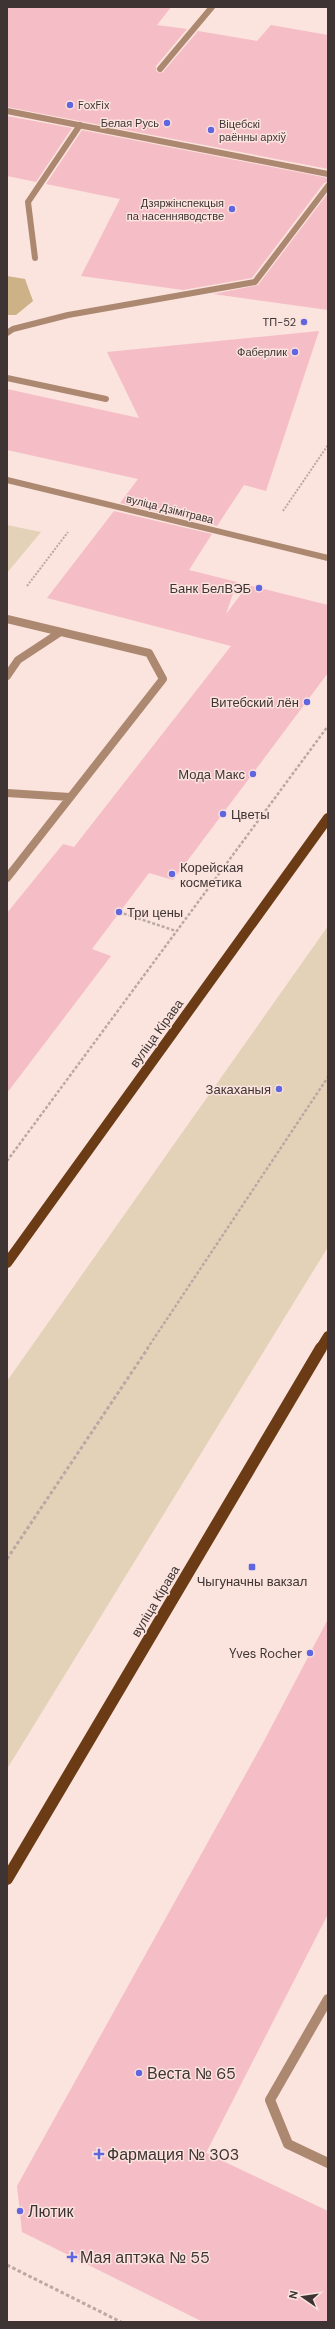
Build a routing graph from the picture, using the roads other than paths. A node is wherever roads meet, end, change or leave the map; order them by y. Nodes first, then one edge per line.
1 (212, 7) edge
2 (160, 69) dead end
3 (7, 111) edge
4 (80, 125) junction
5 (328, 174) edge
6 (328, 186) edge
7 (35, 258) dead end
8 (7, 333) edge
9 (7, 378) edge
10 (106, 399) dead end
11 (7, 480) edge
12 (328, 558) edge
13 (7, 619) edge
14 (59, 633) junction
15 (7, 676) edge
16 (7, 793) edge
17 (70, 797) junction
18 (328, 818) edge
19 (7, 878) edge
20 (7, 1263) edge
21 (328, 1336) edge
22 (7, 1879) edge
23 (328, 1999) edge
24 (328, 2163) edge

1 - 2 street
3 - 4 street
4 - 5 street
4 - 7 street
6 - 8 street
9 - 10 street
11 - 12 street, вуліца Дзімітрава
13 - 14 street
14 - 15 street
14 - 17 street
16 - 17 street
17 - 19 street
18 - 20 main road, вуліца Кірава
21 - 22 main road, вуліца Кірава
23 - 24 street

